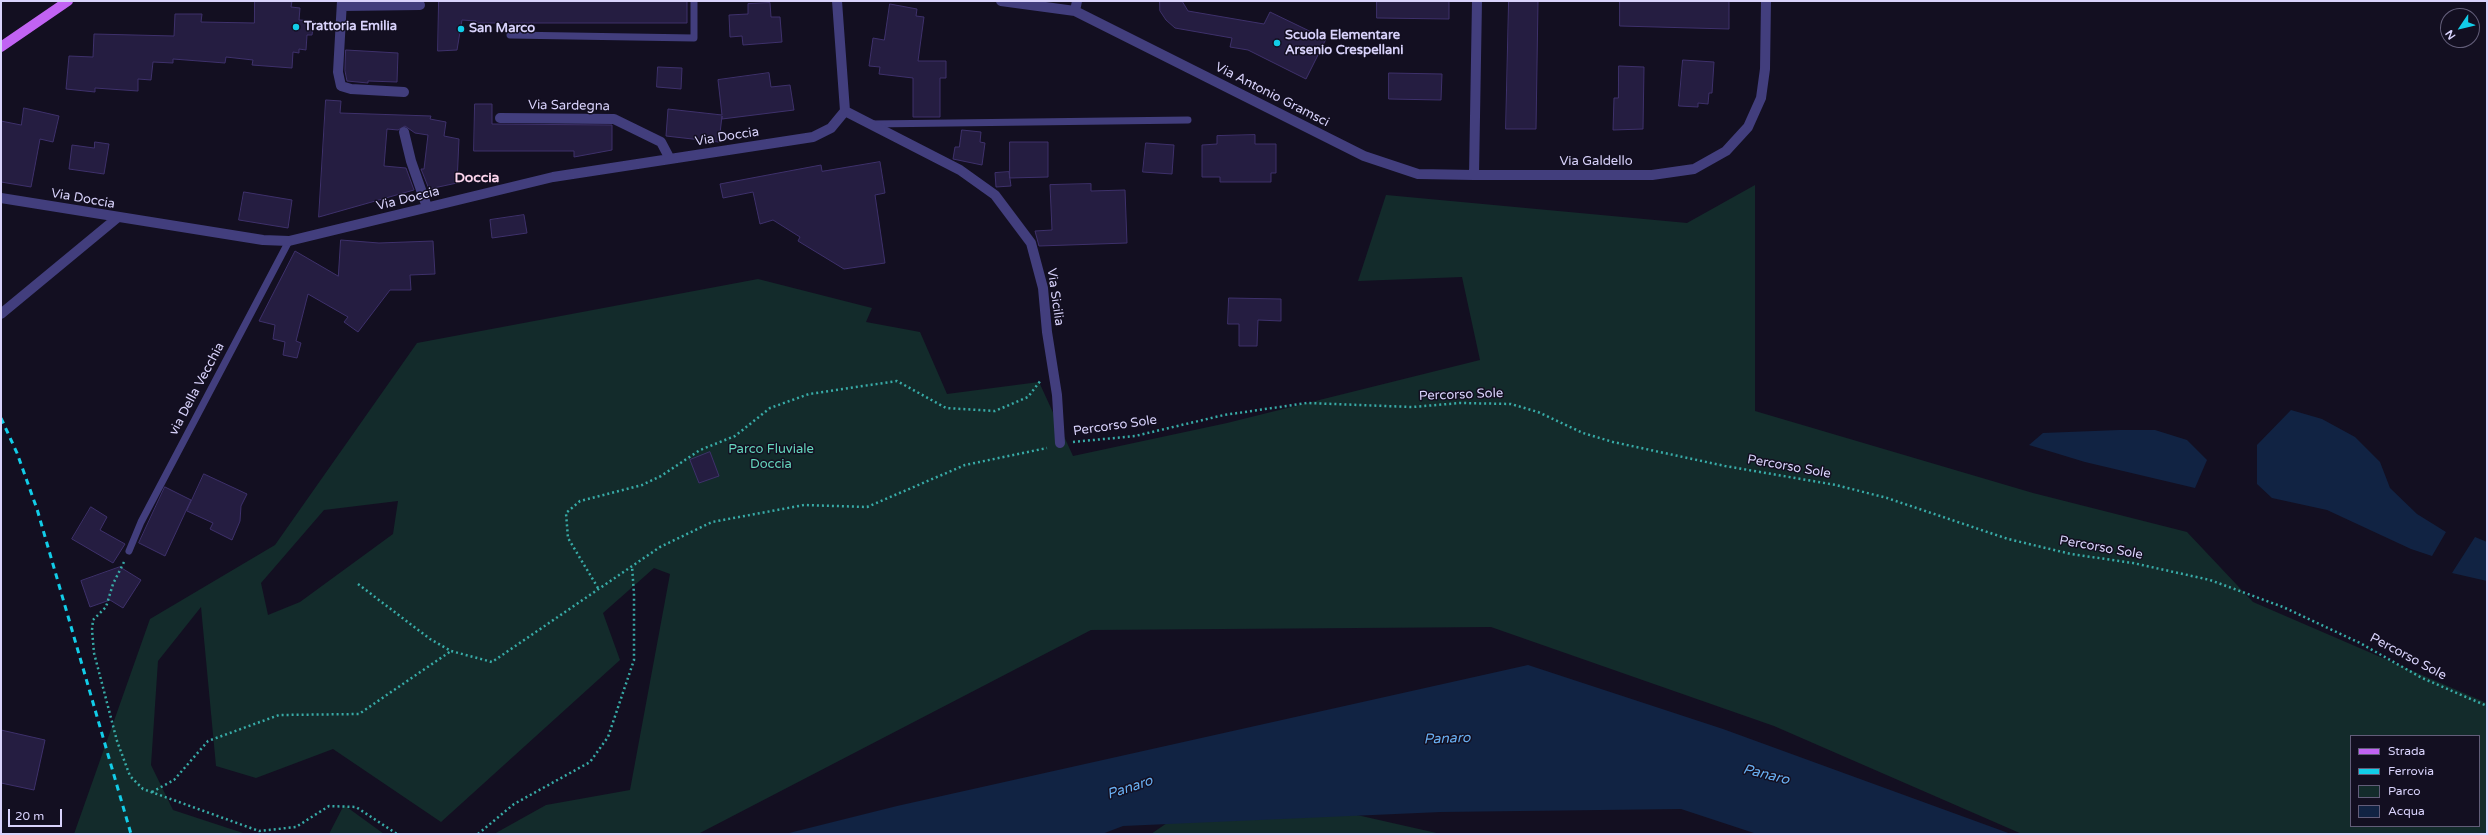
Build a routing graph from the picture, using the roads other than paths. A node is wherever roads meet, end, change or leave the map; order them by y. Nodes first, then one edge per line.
1 (68, 1) edge
2 (694, 1) edge
3 (837, 1) edge
4 (1001, 1) edge
5 (1477, 1) edge
6 (1766, 1) edge
7 (342, 3) edge
8 (420, 5) dead end
9 (1076, 6) edge
10 (510, 35) dead end
11 (1, 47) edge
12 (404, 92) dead end
13 (845, 111) junction
14 (500, 118) dead end
15 (1188, 120) dead end
16 (868, 124) junction
17 (404, 132) dead end
18 (670, 159) junction
19 (1474, 175) junction
20 (1, 198) edge
21 (427, 207) junction
22 (117, 218) junction
23 (289, 241) junction
24 (1, 314) edge
25 (1060, 443) road end
26 (129, 551) road end

1 - 11 main road
2 - 10 lane
3 - 13 street
4 - 9 street, Via Antonio Gramsci
5 - 19 street
6 - 19 street, Via Galdello
7 - 8 street
7 - 12 street
9 - 19 street, Via Antonio Gramsci
13 - 16 street, Via Sicilia
13 - 18 street, Via Doccia
14 - 18 street, Via Sardegna
15 - 16 lane
16 - 25 street, Via Sicilia
17 - 21 street
18 - 21 street, Via Doccia
20 - 22 street, Via Doccia
21 - 23 street, Via Doccia
22 - 23 street, Via Doccia
22 - 24 street
23 - 26 lane, via Della Vecchia

